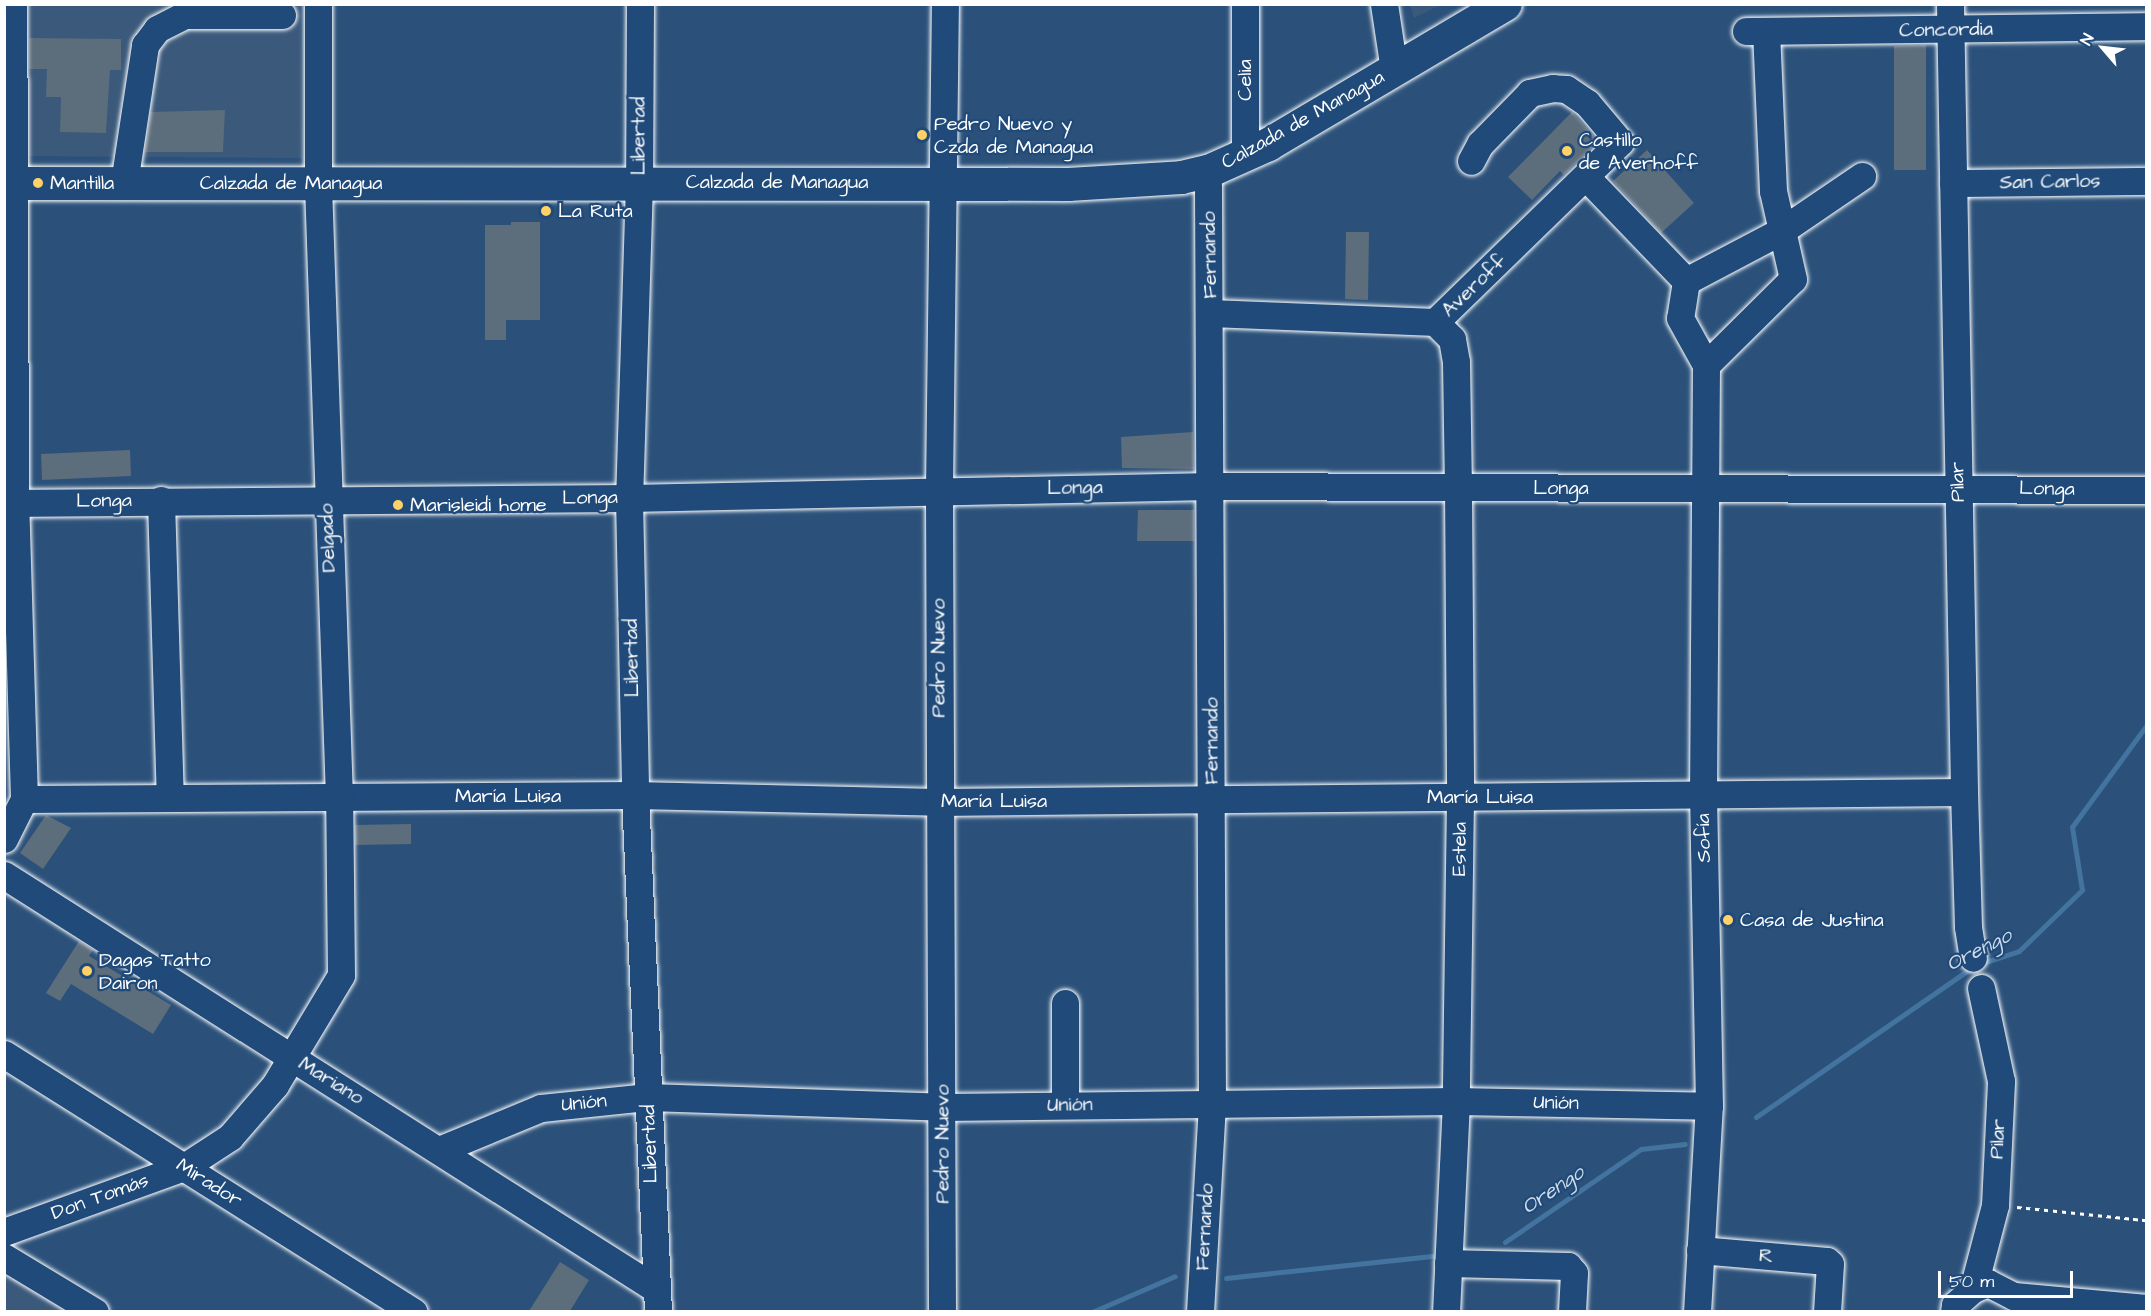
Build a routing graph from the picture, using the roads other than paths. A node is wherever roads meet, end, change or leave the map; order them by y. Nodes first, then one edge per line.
1 (13, 4) edge
2 (318, 4) edge
3 (640, 4) edge
4 (945, 4) edge
5 (1245, 4) edge
6 (1384, 4) edge
7 (1505, 4) edge
8 (282, 15) dead end
9 (1951, 17) edge
10 (2146, 26) edge
11 (1394, 70) junction
12 (1245, 155) junction
13 (1471, 161) dead end
14 (1208, 171) junction
15 (1862, 176) dead end
16 (1587, 178) junction
17 (2146, 181) edge
18 (945, 182) junction
19 (8, 183) edge
20 (124, 183) junction
21 (318, 183) junction
22 (639, 183) junction
23 (1953, 183) junction
24 (1781, 231) junction
25 (1686, 281) junction
26 (1211, 313) junction
27 (1435, 322) junction
28 (1706, 364) junction
29 (1211, 486) junction
30 (1458, 488) junction
31 (1704, 488) junction
32 (1959, 488) junction
33 (939, 489) junction
34 (2146, 490) edge
35 (629, 498) junction
36 (161, 500) junction
37 (326, 501) junction
38 (10, 503) edge
39 (1964, 792) junction
40 (635, 795) junction
41 (1703, 795) junction
42 (170, 797) junction
43 (339, 798) junction
44 (1460, 798) junction
45 (24, 799) junction
46 (1212, 799) junction
47 (938, 802) junction
48 (4, 839) edge
49 (4, 875) edge
50 (1973, 958) dead end
51 (1981, 987) dead end
52 (1065, 1003) dead end
53 (4, 1054) edge
54 (290, 1056) junction
55 (648, 1097) junction
56 (1456, 1101) junction
57 (1212, 1104) junction
58 (1065, 1106) junction
59 (1709, 1106) junction
60 (943, 1107) junction
61 (439, 1150) junction
62 (184, 1167) junction
63 (4, 1232) edge
64 (1700, 1250) junction
65 (4, 1257) edge
66 (1448, 1263) junction
67 (657, 1300) edge
68 (1961, 1302) edge
69 (2146, 1308) edge
70 (95, 1311) edge
71 (414, 1311) edge
72 (942, 1311) edge
73 (1200, 1311) edge
74 (1446, 1311) edge
75 (1572, 1311) edge
76 (1697, 1311) edge
77 (1827, 1311) edge

1 - 19 street
2 - 21 street, Delgado
3 - 22 street, Libertad
4 - 18 street, Pedro Nuevo
5 - 12 street, Celia
6 - 11 street
7 - 11 main road, Calzada de Managua
8 - 20 street
9 - 10 street, Concordia
9 - 23 street, Pilar
9 - 24 street, Concordia
11 - 12 main road, Calzada de Managua
12 - 14 main road, Calzada de Managua
13 - 16 street, Averoff
14 - 18 main road, Calzada de Managua
14 - 26 street, Fernando
15 - 24 street
16 - 25 street
16 - 27 street, Averoff
17 - 23 street, San Carlos
18 - 22 main road, Calzada de Managua
18 - 33 street, Pedro Nuevo
19 - 20 main road, Calzada de Managua
19 - 38 street
20 - 21 main road, Calzada de Managua
21 - 22 main road, Calzada de Managua
21 - 37 street, Delgado
22 - 35 street, Libertad
23 - 32 street, Pilar
24 - 25 street
24 - 28 street
25 - 28 street
26 - 27 street, Averoff
26 - 29 street, Fernando
27 - 30 street, Estela
28 - 31 street, Sofía
29 - 30 street, Longa
29 - 33 street, Longa
29 - 46 street, Fernando
30 - 31 street, Longa
30 - 44 street, Estela
31 - 32 street, Longa
31 - 41 street, Sofía
32 - 34 street, Longa
32 - 39 street, Pilar
33 - 35 street, Longa
33 - 47 street, Pedro Nuevo
35 - 37 street, Longa
35 - 40 street, Libertad
36 - 37 street, Longa
36 - 38 street, Longa
36 - 42 street
37 - 43 street, Delgado
38 - 45 street
39 - 41 street, María Luisa
39 - 50 street, Pilar
40 - 43 street, María Luisa
40 - 47 street, María Luisa
40 - 55 street, Libertad
41 - 44 street, María Luisa
41 - 59 street, Sofía
42 - 43 street, María Luisa
42 - 45 street, María Luisa
43 - 54 street, Delgado
44 - 46 street, María Luisa
44 - 56 street, Estela
45 - 48 street
46 - 47 street, María Luisa
46 - 57 street, Fernando
47 - 60 street, Pedro Nuevo
49 - 54 street, Mariano
51 - 68 street, Pilar
52 - 58 street
53 - 62 street, Mirador
54 - 61 street, Mariano
54 - 62 street, Don Tomás
55 - 60 street, Unión
55 - 61 street, Unión
55 - 67 street, Libertad
56 - 57 street, Unión
56 - 59 street, Unión
56 - 66 street, Estela
57 - 58 street, Unión
57 - 73 street, Fernando
58 - 60 street, Unión
59 - 64 street, Sofía
60 - 72 street, Pedro Nuevo
61 - 67 street, Mariano
62 - 63 street, Don Tomás
62 - 71 street, Mirador
64 - 76 street, Sofía
64 - 77 street, R
65 - 70 street
66 - 74 street, Estela
66 - 75 street
68 - 69 street

